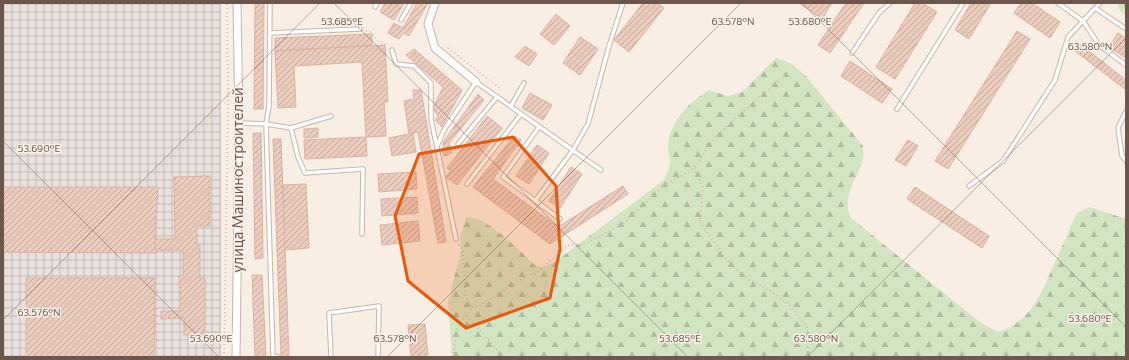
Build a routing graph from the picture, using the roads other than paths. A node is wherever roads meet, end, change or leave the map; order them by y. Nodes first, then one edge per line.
1 (237, 3) edge
2 (270, 3) edge
3 (411, 3) edge
4 (435, 3) edge
5 (623, 3) edge
6 (890, 3) edge
7 (962, 3) edge
8 (1058, 3) edge
9 (1100, 3) edge
10 (1095, 8) junction
11 (401, 20) dead end
12 (1083, 21) junction
13 (360, 29) road end
14 (1126, 29) edge
15 (270, 33) junction
16 (392, 50) road end
17 (852, 53) dead end
18 (1126, 65) edge
19 (476, 82) junction
20 (524, 83) dead end
21 (497, 97) junction
22 (511, 106) junction
23 (897, 108) dead end
24 (1126, 111) edge
25 (522, 114) junction
26 (331, 116) dead end
27 (239, 123) junction
28 (266, 124) junction
29 (540, 127) junction
30 (291, 128) junction
31 (458, 144) dead end
32 (437, 146) junction
33 (573, 150) junction
34 (1126, 161) edge
35 (601, 170) dead end
36 (467, 184) dead end
37 (969, 186) dead end
38 (535, 201) junction
39 (560, 219) dead end
40 (362, 234) dead end
41 (456, 239) road end
42 (236, 357) edge
43 (278, 357) edge
44 (331, 357) edge
45 (378, 357) edge

1 - 27 street, улица Машиностроителей
2 - 15 lane
3 - 11 lane
4 - 19 street
5 - 33 lane
6 - 17 lane
7 - 23 lane
8 - 12 lane
9 - 10 lane
10 - 12 lane
10 - 14 lane
12 - 18 lane
12 - 37 lane
13 - 15 lane
15 - 28 lane
16 - 32 lane
19 - 21 lane
19 - 32 lane
20 - 22 lane
21 - 22 lane
21 - 31 lane
22 - 25 lane
24 - 34 lane
25 - 29 lane
25 - 36 lane
26 - 30 lane
27 - 28 lane
27 - 42 street, улица Машиностроителей
28 - 30 lane
28 - 43 lane
29 - 33 lane
29 - 38 lane
30 - 40 lane
32 - 41 lane
33 - 35 lane
33 - 38 lane
38 - 39 lane
44 - 45 lane

